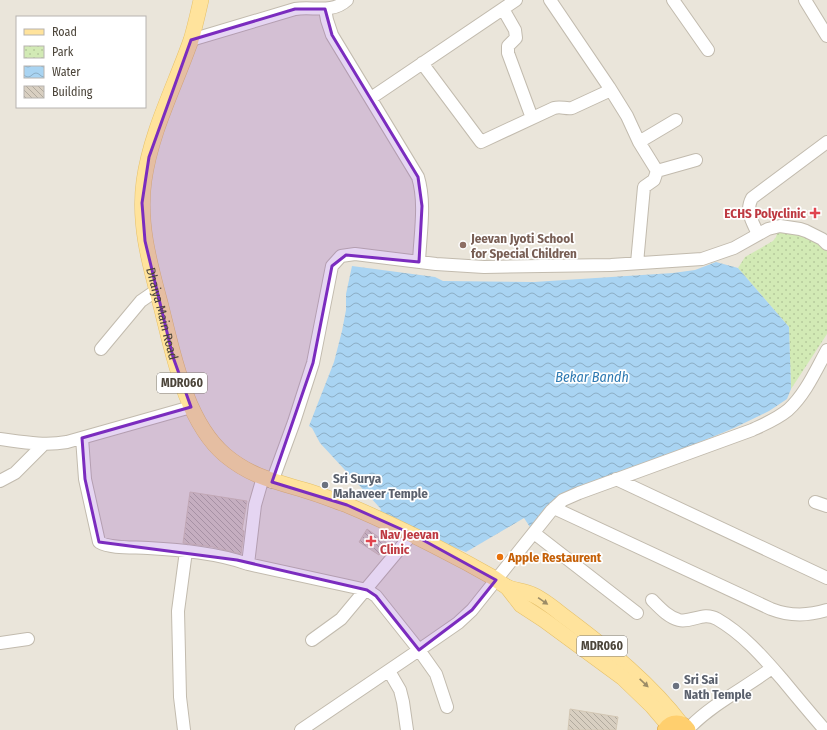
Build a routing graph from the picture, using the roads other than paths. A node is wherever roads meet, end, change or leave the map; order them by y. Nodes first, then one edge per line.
1 (202, 0) edge
2 (347, 0) edge
3 (516, 0) edge
4 (550, 0) edge
5 (673, 0) edge
6 (805, 0) edge
7 (332, 5) edge
8 (502, 9) junction
9 (827, 36) edge
10 (191, 40) junction
11 (708, 50) dead end
12 (422, 63) junction
13 (611, 90) junction
14 (371, 98) junction
15 (532, 118) junction
16 (676, 120) dead end
17 (639, 142) junction
18 (827, 142) edge
19 (696, 160) dead end
20 (657, 171) junction
21 (758, 234) junction
22 (827, 244) edge
23 (419, 262) junction
24 (637, 263) junction
25 (157, 290) junction
26 (101, 349) dead end
27 (827, 350) edge
28 (821, 372) edge
29 (191, 407) junction
30 (82, 438) junction
31 (0, 439) edge
32 (43, 445) junction
33 (616, 479) junction
34 (267, 480) junction
35 (0, 481) edge
36 (815, 502) dead end
37 (827, 506) edge
38 (554, 508) junction
39 (534, 533) junction
40 (412, 534) junction
41 (186, 551) junction
42 (248, 564) junction
43 (827, 578) edge
44 (502, 583) junction
45 (367, 590) junction
46 (652, 600) dead end
47 (827, 610) edge
48 (637, 613) dead end
49 (28, 639) dead end
50 (312, 640) dead end
51 (0, 643) edge
52 (419, 650) junction
53 (772, 668) junction
54 (389, 671) junction
55 (447, 707) dead end
56 (683, 728) edge
57 (184, 730) edge
58 (301, 730) edge
59 (407, 730) edge
60 (825, 730) edge

1 - 10 main road, Dhaiya Main Road / MDR060
2 - 7 street
3 - 8 street
4 - 13 street
5 - 11 street
6 - 9 street
7 - 10 street
7 - 14 street
8 - 12 street
8 - 15 street
10 - 25 main road, Dhaiya Main Road / MDR060
12 - 14 street
12 - 15 street
13 - 15 street
13 - 17 street
14 - 23 street
16 - 17 street
17 - 20 street
18 - 21 street
19 - 20 street
20 - 24 street
21 - 22 street
21 - 24 street
23 - 24 street
23 - 34 street
25 - 26 street
25 - 29 main road, Dhaiya Main Road / MDR060
27 - 28 street
28 - 33 street
29 - 30 street
29 - 34 main road, Dhaiya Main Road / MDR060
30 - 32 street
30 - 41 street
31 - 32 street
32 - 35 street
33 - 38 street
33 - 43 street
34 - 40 main road, Dhaiya Main Road / MDR060
34 - 42 street
36 - 37 street
38 - 39 street
38 - 47 street
39 - 44 street
39 - 48 street
40 - 44 main road, Dhaiya Main Road / MDR060
40 - 45 street
41 - 42 street
41 - 57 street
42 - 45 street
44 - 52 street
44 - 56 main road, Dhaiya Main Road / MDR060
45 - 50 street
45 - 52 street
46 - 53 street
49 - 51 street
52 - 54 street
52 - 55 street
53 - 56 street
53 - 60 street
54 - 58 street
54 - 59 street

